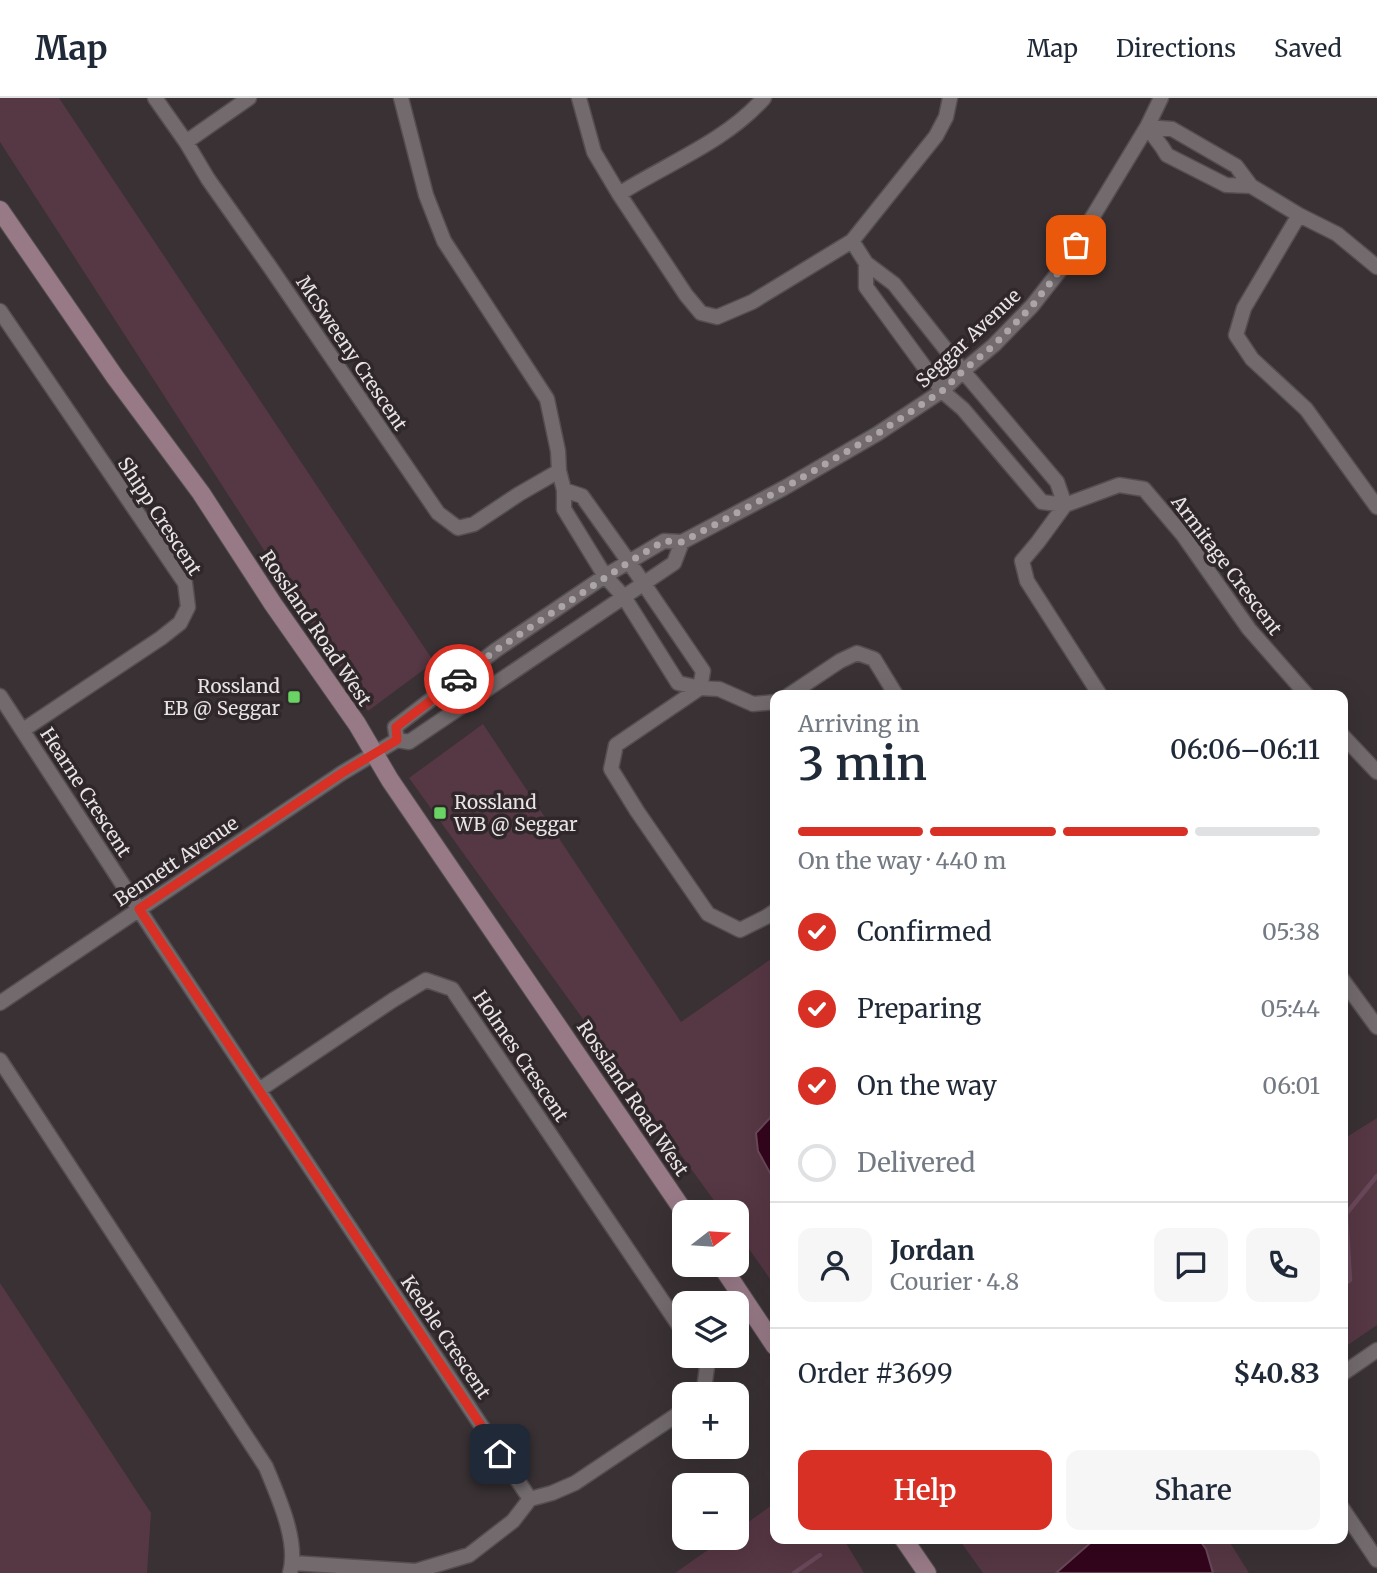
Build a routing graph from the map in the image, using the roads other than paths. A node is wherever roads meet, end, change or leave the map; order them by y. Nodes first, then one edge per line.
1 (155, 98) edge
2 (249, 98) edge
3 (401, 98) edge
4 (579, 98) edge
5 (764, 98) edge
6 (950, 98) edge
7 (1161, 98) edge
8 (1147, 127) junction
9 (186, 142) junction
10 (1251, 186) junction
11 (619, 194) junction
12 (0, 210) edge
13 (1299, 215) junction
14 (852, 241) junction
15 (866, 263) junction
16 (1377, 267) edge
17 (0, 311) edge
18 (963, 371) junction
19 (942, 391) junction
20 (559, 471) junction
21 (564, 490) junction
22 (1065, 505) junction
23 (1377, 507) edge
24 (682, 542) junction
25 (629, 562) junction
26 (606, 576) junction
27 (644, 583) junction
28 (624, 597) junction
29 (700, 688) junction
30 (796, 690) edge
31 (893, 690) edge
32 (1097, 690) edge
33 (1303, 690) edge
34 (0, 696) edge
35 (770, 702) edge
36 (23, 730) junction
37 (397, 740) junction
38 (1348, 741) edge
39 (374, 753) junction
40 (1377, 772) edge
41 (139, 909) junction
42 (770, 914) edge
43 (1348, 987) edge
44 (0, 1003) edge
45 (1377, 1027) edge
46 (0, 1060) edge
47 (259, 1090) junction
48 (676, 1200) edge
49 (730, 1278) edge
50 (672, 1315) edge
51 (770, 1338) edge
52 (1377, 1350) edge
53 (1348, 1370) edge
54 (672, 1418) edge
55 (530, 1500) junction
56 (1348, 1517) edge
57 (907, 1544) edge
58 (1377, 1560) edge
59 (291, 1568) edge
60 (927, 1573) edge

1 - 9 street, McSweeny Crescent
2 - 9 street
3 - 20 street
4 - 11 street
5 - 11 street
6 - 14 street
7 - 8 street, Seggar Avenue
8 - 10 street
8 - 10 street
8 - 18 street, Seggar Avenue
9 - 20 street, McSweeny Crescent
10 - 13 street
11 - 14 street
12 - 39 main road, Rossland Road West
13 - 16 street
13 - 23 street
14 - 15 street
15 - 18 street
15 - 19 street
17 - 36 street, Shipp Crescent
18 - 19 street, Seggar Avenue
18 - 22 street
19 - 22 street
19 - 24 street, Seggar Avenue
20 - 21 street
21 - 25 street
21 - 26 street
22 - 32 street
22 - 33 street, Armitage Crescent
24 - 25 street, Seggar Avenue
24 - 27 street, Seggar Avenue
25 - 26 street, Seggar Avenue
25 - 27 street
26 - 28 street
26 - 37 street, Seggar Avenue
27 - 28 street, Seggar Avenue
27 - 29 street
28 - 29 street
28 - 37 street, Seggar Avenue
29 - 35 street
29 - 42 street
30 - 31 street
34 - 36 street, Hearne Crescent
36 - 41 street, Hearne Crescent
37 - 39 street, Seggar Avenue
38 - 40 street
39 - 41 street, Bennett Avenue
39 - 48 main road, Rossland Road West
41 - 44 street, Bennett Avenue
41 - 47 street, Keeble Crescent
43 - 45 street
46 - 59 street
47 - 50 street, Holmes Crescent
47 - 55 street, Keeble Crescent
49 - 51 main road
52 - 53 street
54 - 55 street
55 - 59 street
56 - 58 street
57 - 60 main road

